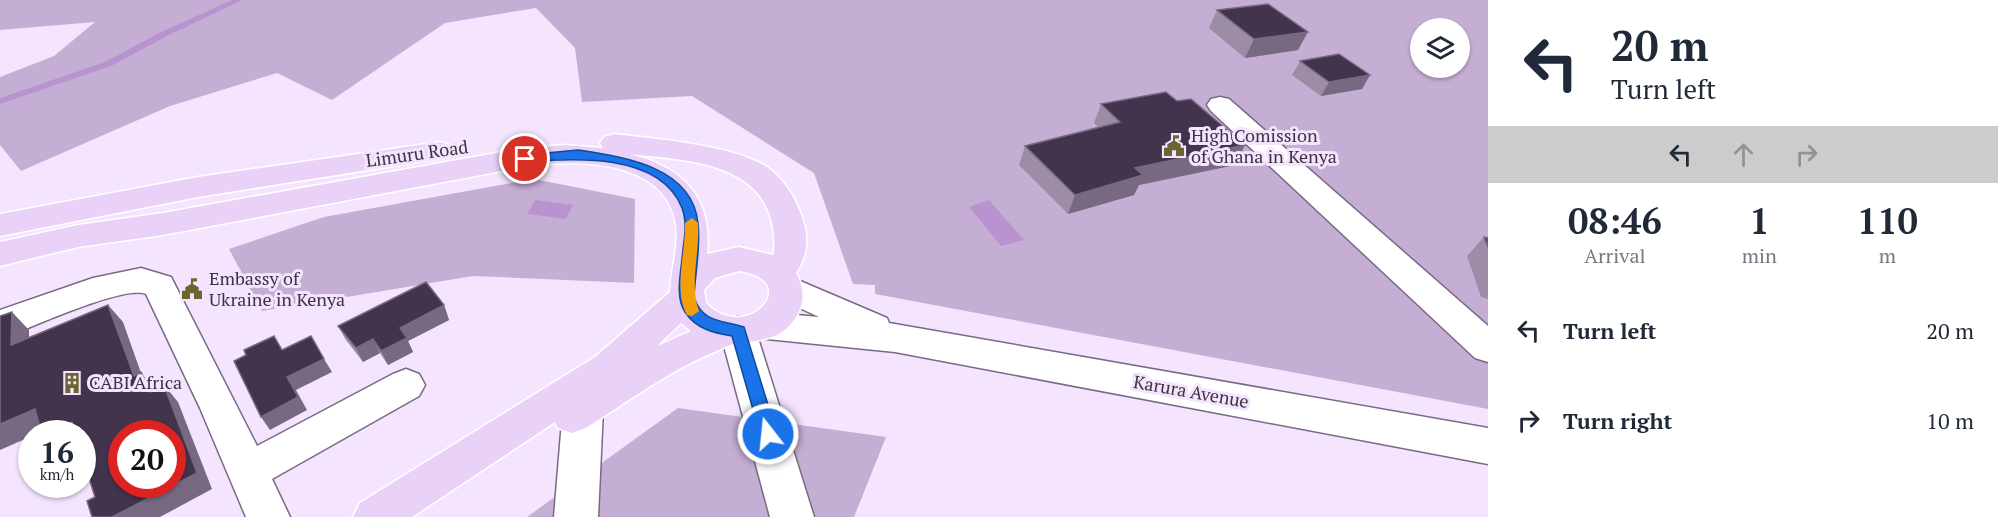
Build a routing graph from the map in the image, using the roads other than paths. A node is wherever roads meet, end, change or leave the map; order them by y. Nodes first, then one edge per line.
1 (1220, 105) dead end
2 (0, 225) edge
3 (0, 254) edge
4 (782, 281) junction
5 (688, 291) junction
6 (5, 322) edge
7 (743, 329) junction
8 (895, 338) junction
9 (1488, 348) edge
10 (406, 385) dead end
11 (583, 409) junction
12 (1488, 446) edge
13 (249, 471) junction
14 (268, 517) edge
15 (375, 517) edge
16 (412, 517) edge
17 (576, 517) edge
18 (792, 517) edge

1 - 9 street
2 - 4 main road, Limuru Road
3 - 5 main road
4 - 5 main road
4 - 7 main road
4 - 8 street, Karura Avenue
5 - 7 main road
5 - 15 main road
6 - 13 street
7 - 8 street, Karura Avenue
7 - 11 main road
7 - 18 street
8 - 12 street, Karura Avenue
10 - 13 street
11 - 16 main road
11 - 17 street
13 - 14 street

